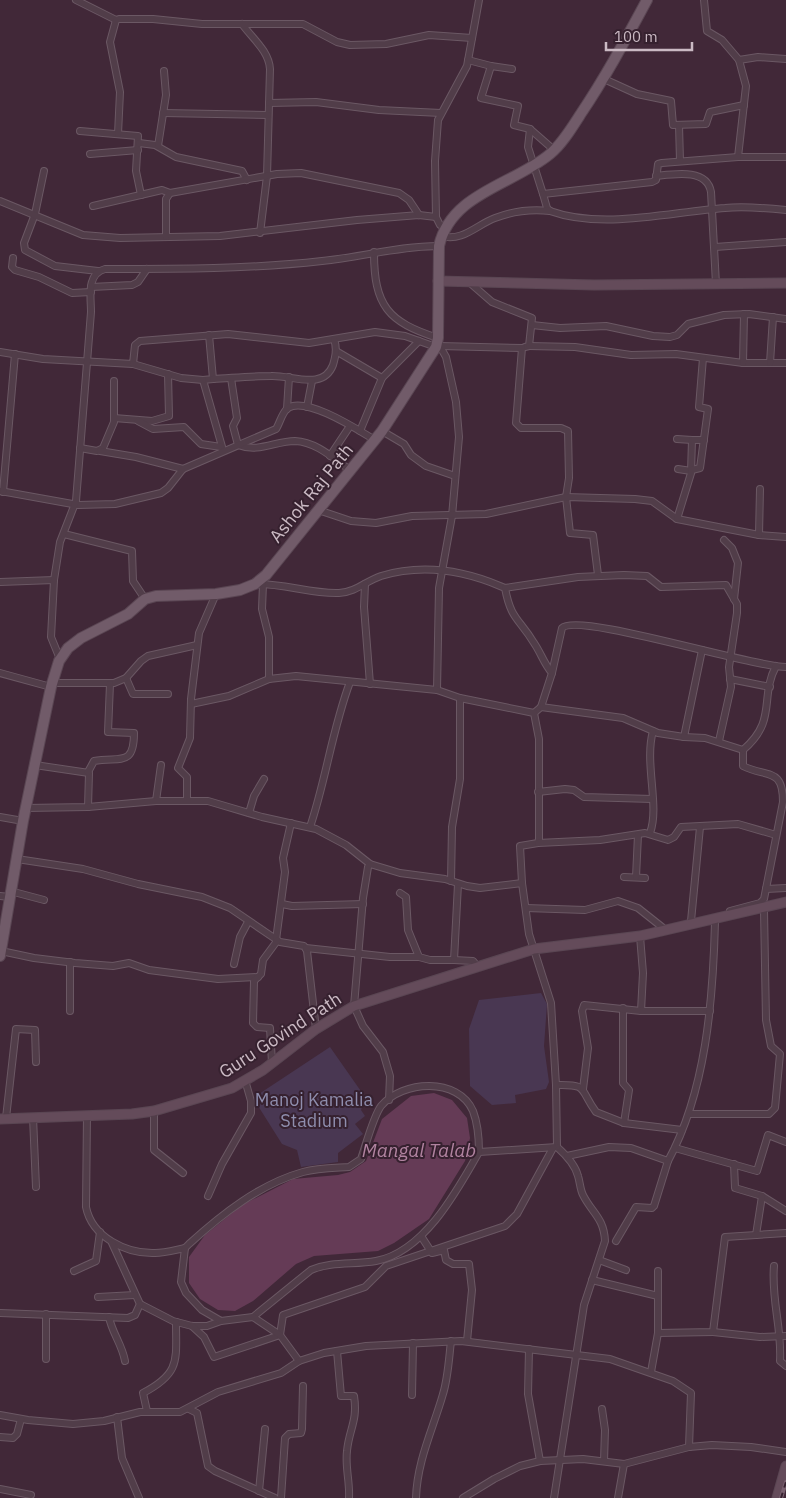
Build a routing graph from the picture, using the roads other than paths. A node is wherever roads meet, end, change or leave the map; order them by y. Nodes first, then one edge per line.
1 (76, 0) edge
2 (479, 0) edge
3 (647, 0) edge
4 (704, 0) edge
5 (116, 20) junction
6 (242, 24) junction
7 (472, 38) junction
8 (786, 59) edge
9 (468, 60) junction
10 (739, 60) junction
11 (491, 66) junction
12 (512, 69) dead end
13 (164, 72) dead end
14 (604, 79) junction
15 (269, 103) junction
16 (744, 105) junction
17 (163, 112) junction
18 (441, 113) junction
19 (268, 115) junction
20 (679, 125) junction
21 (530, 129) junction
22 (80, 132) dead end
23 (118, 134) junction
24 (158, 146) junction
25 (138, 147) junction
26 (554, 150) junction
27 (90, 154) dead end
28 (738, 157) junction
29 (786, 157) edge
30 (680, 161) junction
31 (533, 166) junction
32 (44, 172) dead end
33 (267, 176) junction
34 (656, 176) junction
35 (247, 180) junction
36 (170, 193) junction
37 (543, 194) junction
38 (141, 195) junction
39 (0, 201) edge
40 (93, 206) dead end
41 (712, 209) junction
42 (786, 210) edge
43 (550, 211) junction
44 (34, 214) junction
45 (419, 215) junction
46 (436, 217) junction
47 (260, 233) junction
48 (442, 236) junction
49 (166, 237) junction
50 (786, 242) edge
51 (714, 247) junction
52 (374, 252) junction
53 (12, 258) dead end
54 (147, 269) junction
55 (98, 271) junction
56 (438, 281) junction
57 (469, 282) junction
58 (786, 283) edge
59 (716, 284) junction
60 (90, 290) junction
61 (744, 314) junction
62 (773, 317) junction
63 (786, 319) edge
64 (532, 325) junction
65 (210, 335) junction
66 (334, 339) junction
67 (419, 341) junction
68 (438, 343) junction
69 (530, 346) junction
70 (522, 348) junction
71 (336, 351) junction
72 (0, 352) edge
73 (15, 354) junction
74 (702, 358) junction
75 (770, 362) junction
76 (786, 362) edge
77 (88, 363) junction
78 (744, 363) junction
79 (133, 364) junction
80 (168, 374) junction
81 (289, 377) junction
82 (231, 378) junction
83 (382, 378) junction
84 (213, 379) junction
85 (203, 380) junction
86 (312, 380) junction
87 (114, 381) dead end
88 (306, 406) junction
89 (287, 409) junction
90 (114, 418) junction
91 (137, 420) junction
92 (350, 426) junction
93 (360, 431) junction
94 (382, 431) junction
95 (677, 438) dead end
96 (375, 440) junction
97 (692, 440) junction
98 (704, 440) junction
99 (238, 444) junction
100 (80, 448) junction
101 (222, 449) junction
102 (100, 451) junction
103 (330, 456) junction
104 (183, 469) junction
105 (678, 469) dead end
106 (350, 470) junction
107 (691, 472) junction
108 (455, 476) junction
109 (760, 489) dead end
110 (2, 492) edge
111 (566, 497) junction
112 (75, 504) junction
113 (318, 510) junction
114 (452, 516) junction
115 (677, 519) junction
116 (64, 534) junction
117 (759, 535) junction
118 (786, 538) edge
119 (724, 540) dead end
120 (442, 569) junction
121 (598, 575) junction
122 (54, 580) junction
123 (0, 582) edge
124 (259, 584) junction
125 (365, 584) junction
126 (505, 588) junction
127 (216, 594) junction
128 (734, 599) junction
129 (145, 600) junction
130 (197, 645) junction
131 (702, 650) junction
132 (732, 655) junction
133 (60, 659) junction
134 (776, 666) junction
135 (786, 667) edge
136 (0, 673) edge
137 (552, 673) junction
138 (126, 678) junction
139 (730, 678) junction
140 (268, 679) junction
141 (350, 682) junction
142 (110, 684) junction
143 (370, 684) junction
144 (52, 685) junction
145 (770, 687) junction
146 (437, 690) junction
147 (168, 694) dead end
148 (460, 698) junction
149 (191, 704) junction
150 (541, 706) junction
151 (534, 713) junction
152 (653, 731) junction
153 (684, 737) junction
154 (719, 741) junction
155 (743, 750) junction
156 (35, 764) junction
157 (161, 765) dead end
158 (88, 772) junction
159 (264, 779) dead end
160 (538, 792) junction
161 (652, 799) junction
162 (156, 801) junction
163 (186, 801) junction
164 (88, 807) junction
165 (26, 808) junction
166 (249, 813) junction
167 (0, 817) edge
168 (23, 821) junction
169 (291, 823) junction
170 (310, 827) junction
171 (700, 827) junction
172 (650, 833) junction
173 (638, 835) junction
174 (776, 835) junction
175 (538, 843) junction
176 (17, 859) junction
177 (370, 864) junction
178 (624, 877) dead end
179 (636, 877) junction
180 (645, 878) dead end
181 (451, 881) junction
182 (522, 883) junction
183 (458, 884) junction
184 (786, 888) edge
185 (766, 889) junction
186 (400, 893) dead end
187 (7, 894) edge
188 (44, 900) dead end
189 (786, 902) edge
190 (282, 904) junction
191 (363, 904) junction
192 (786, 906) edge
193 (526, 908) junction
194 (764, 910) junction
195 (691, 921) junction
196 (248, 922) junction
197 (715, 922) junction
198 (661, 929) junction
199 (640, 936) junction
200 (277, 940) junction
201 (306, 948) junction
202 (534, 949) junction
203 (1, 953) edge
204 (359, 954) junction
205 (420, 956) junction
206 (454, 960) junction
207 (70, 962) junction
208 (234, 964) dead end
209 (478, 967) junction
210 (258, 977) junction
211 (354, 1006) junction
212 (624, 1008) junction
213 (710, 1010) junction
214 (641, 1011) junction
215 (70, 1012) dead end
216 (316, 1029) junction
217 (36, 1062) dead end
218 (272, 1063) junction
219 (245, 1080) junction
220 (556, 1085) junction
221 (583, 1088) junction
222 (389, 1100) junction
223 (154, 1111) junction
224 (689, 1114) junction
225 (87, 1115) junction
226 (33, 1117) junction
227 (3, 1118) edge
228 (624, 1123) junction
229 (682, 1130) junction
230 (786, 1142) edge
231 (555, 1148) junction
232 (675, 1148) junction
233 (480, 1152) junction
234 (567, 1156) junction
235 (668, 1161) junction
236 (734, 1164) junction
237 (183, 1173) dead end
238 (36, 1187) dead end
239 (208, 1196) dead end
240 (762, 1196) junction
241 (786, 1211) edge
242 (100, 1232) junction
243 (786, 1233) edge
244 (756, 1235) junction
245 (421, 1236) junction
246 (616, 1241) dead end
247 (112, 1243) junction
248 (185, 1248) junction
249 (432, 1253) junction
250 (599, 1260) junction
251 (774, 1266) dead end
252 (626, 1270) dead end
253 (74, 1271) dead end
254 (658, 1271) dead end
255 (592, 1280) junction
256 (136, 1295) junction
257 (658, 1296) junction
258 (98, 1297) dead end
259 (140, 1304) junction
260 (0, 1313) edge
261 (46, 1314) junction
262 (109, 1317) junction
263 (253, 1317) junction
264 (221, 1321) junction
265 (176, 1322) junction
266 (192, 1326) junction
267 (658, 1332) junction
268 (713, 1332) junction
269 (280, 1335) junction
270 (784, 1337) edge
271 (451, 1341) junction
272 (468, 1341) junction
273 (413, 1343) junction
274 (529, 1349) junction
275 (337, 1351) junction
276 (575, 1356) junction
277 (46, 1358) dead end
278 (125, 1360) dead end
279 (299, 1361) junction
280 (786, 1366) edge
281 (651, 1372) junction
282 (303, 1386) dead end
283 (412, 1396) dead end
284 (189, 1409) junction
285 (602, 1409) dead end
286 (147, 1411) junction
287 (0, 1415) edge
288 (117, 1417) junction
289 (21, 1419) junction
290 (265, 1429) dead end
291 (0, 1437) edge
292 (689, 1447) junction
293 (786, 1452) edge
294 (560, 1459) junction
295 (540, 1461) junction
296 (604, 1461) junction
297 (624, 1464) junction
298 (786, 1466) edge
299 (0, 1489) edge
300 (260, 1491) junction
301 (31, 1495) dead end
302 (140, 1498) edge
303 (275, 1498) edge
304 (281, 1498) edge
305 (349, 1498) edge
306 (416, 1498) edge
307 (463, 1498) edge
308 (554, 1498) edge
309 (618, 1498) edge
310 (777, 1498) edge

1 - 5 street
2 - 7 street
3 - 14 main road
4 - 10 street
5 - 6 street
5 - 23 street
6 - 7 street
6 - 15 street
7 - 9 street
8 - 10 street
9 - 11 street
9 - 18 street
10 - 16 street
11 - 12 street
11 - 21 street
13 - 17 street
14 - 20 street
14 - 26 main road
15 - 18 street
15 - 19 street
16 - 20 street
16 - 28 street
17 - 19 street
17 - 24 street
18 - 46 street
19 - 33 street
20 - 30 street
21 - 26 street
21 - 31 street
22 - 23 street
23 - 25 street
24 - 25 street
24 - 35 street
25 - 27 street
25 - 38 street
26 - 31 main road
28 - 29 street
28 - 30 street
30 - 34 street
31 - 37 street
31 - 48 main road
32 - 44 street
33 - 35 street
33 - 45 street
33 - 47 street
34 - 37 street
34 - 41 street
35 - 36 street
36 - 38 street
36 - 49 street
37 - 43 street
38 - 40 street
39 - 44 street
41 - 42 street
41 - 43 street
41 - 51 street
43 - 48 street
44 - 49 street
44 - 55 street
45 - 46 street
45 - 47 street
46 - 48 street
47 - 49 street
48 - 52 street
48 - 56 main road
50 - 51 street
51 - 59 street
52 - 54 street
52 - 68 street
53 - 60 street
54 - 55 street
54 - 60 street
55 - 60 street
56 - 57 street
56 - 68 main road
57 - 59 street
57 - 64 street
58 - 59 street
60 - 77 street
61 - 62 street
61 - 64 street
61 - 78 street
62 - 63 street
62 - 75 street
64 - 69 street
65 - 66 street
65 - 79 street
65 - 84 street
66 - 67 street
66 - 71 street
67 - 68 street
67 - 83 street
68 - 70 street
68 - 94 main road, Ashok Raj Path
68 - 108 street
69 - 70 street
69 - 74 street
70 - 111 street
71 - 83 street
71 - 86 street
72 - 73 street
73 - 77 street
73 - 110 street
74 - 78 street
74 - 98 street
75 - 76 street
75 - 78 street
77 - 79 street
77 - 100 street
79 - 80 street
80 - 85 street
80 - 91 street
81 - 82 street
81 - 86 street
81 - 89 street
82 - 84 street
82 - 99 street
83 - 93 street
84 - 85 street
85 - 101 street
86 - 88 street
87 - 90 street
88 - 89 street
88 - 92 street
89 - 99 street
90 - 91 street
90 - 102 street
91 - 101 street
92 - 93 street
92 - 103 street
93 - 96 street
94 - 96 main road, Ashok Raj Path
94 - 108 street
95 - 97 street
96 - 106 main road, Ashok Raj Path
97 - 98 street
97 - 107 street
98 - 107 street
99 - 101 street
99 - 103 street
100 - 102 street
100 - 112 street
101 - 104 street
102 - 104 street
103 - 106 street
104 - 112 street
105 - 107 street
106 - 113 main road, Ashok Raj Path
107 - 115 street
108 - 114 street
109 - 117 street
110 - 112 street
111 - 114 street
111 - 115 street
111 - 121 street
112 - 116 street
113 - 114 street
113 - 124 main road, Ashok Raj Path
114 - 120 street
115 - 117 street
116 - 122 street
116 - 129 street
117 - 118 street
119 - 128 street
120 - 125 street
120 - 126 street
120 - 146 street
121 - 126 street
121 - 128 street
122 - 123 street
122 - 133 street
124 - 125 street
124 - 127 main road, Ashok Raj Path
124 - 140 street
125 - 143 street
126 - 137 street
127 - 129 main road, Ashok Raj Path
127 - 130 street
128 - 132 street
129 - 133 main road, Ashok Raj Path
130 - 138 street
130 - 149 street
131 - 132 street
131 - 137 street
131 - 153 street
132 - 134 street
132 - 139 street
133 - 144 main road, Ashok Raj Path
134 - 135 street
134 - 145 street
136 - 144 street
137 - 150 street
138 - 142 street
138 - 147 street
139 - 145 street
139 - 154 street
140 - 141 street
140 - 149 street
141 - 143 street
141 - 170 street
142 - 144 street
142 - 158 street
143 - 146 street
144 - 156 main road, Ashok Raj Path
145 - 155 street
146 - 148 street
148 - 151 street
148 - 181 street
149 - 163 street
150 - 151 street
150 - 152 street
151 - 160 street
152 - 153 street
152 - 161 street
153 - 154 street
154 - 155 street
155 - 174 street
156 - 158 street
156 - 165 main road, Ashok Raj Path
157 - 162 street
158 - 164 street
159 - 166 street
160 - 161 street
160 - 175 street
161 - 172 street
162 - 163 street
162 - 164 street
163 - 166 street
164 - 165 street
165 - 168 main road, Ashok Raj Path
166 - 169 street
167 - 168 street
168 - 176 main road, Ashok Raj Path
169 - 170 street
169 - 190 street
170 - 177 street
171 - 172 street
171 - 174 street
171 - 195 street
172 - 173 street
173 - 175 street
173 - 179 street
174 - 185 street
175 - 182 street
176 - 187 main road, Ashok Raj Path
176 - 196 street
177 - 181 street
177 - 191 street
178 - 179 street
179 - 180 street
181 - 183 street
182 - 183 street
182 - 193 street
183 - 206 street
184 - 185 street
185 - 195 street
186 - 205 street
187 - 188 street
187 - 203 main road, Ashok Raj Path
189 - 198 street, Guru Govind Path
190 - 191 street
190 - 200 street
191 - 204 street
192 - 194 street
193 - 198 street
193 - 202 street
194 - 197 street
194 - 224 street
195 - 198 street
196 - 200 street
196 - 208 street
197 - 198 street
197 - 213 street
198 - 199 street, Guru Govind Path
199 - 202 street, Guru Govind Path
199 - 214 street
200 - 201 street
200 - 210 street
201 - 204 street
201 - 216 street
202 - 209 street, Guru Govind Path
202 - 220 street
203 - 207 street
204 - 205 street
204 - 211 street
205 - 206 street
206 - 209 street
207 - 210 street
207 - 215 street
209 - 211 street, Guru Govind Path
210 - 218 street
211 - 216 street, Guru Govind Path
211 - 222 street
212 - 214 street
212 - 221 street
212 - 228 street
213 - 214 street
213 - 224 street
216 - 218 street, Guru Govind Path
217 - 227 street
218 - 219 street, Guru Govind Path
219 - 223 street, Guru Govind Path
219 - 239 street
220 - 221 street
220 - 231 street
221 - 228 street
222 - 233 street
222 - 248 street
223 - 225 street, Guru Govind Path
223 - 237 street
224 - 229 street
225 - 226 street, Guru Govind Path
225 - 242 street
226 - 227 street, Guru Govind Path
226 - 238 street
228 - 229 street
229 - 232 street
230 - 236 street
231 - 233 street
231 - 234 street
231 - 249 street
232 - 235 street
232 - 236 street
233 - 245 street
234 - 235 street
234 - 250 street
235 - 246 street
236 - 240 street
240 - 241 street
240 - 244 street
242 - 247 street
242 - 253 street
243 - 244 street
244 - 268 street
245 - 249 street
245 - 263 street
247 - 248 street
247 - 256 street
248 - 264 street
249 - 269 street
249 - 272 street
250 - 252 street
250 - 255 street
251 - 270 street
254 - 257 street
255 - 257 street
255 - 276 street
256 - 258 street
256 - 259 street
257 - 267 street
259 - 262 street
259 - 265 street
260 - 261 street
261 - 262 street
261 - 277 street
262 - 278 street
263 - 264 street
263 - 269 street
264 - 266 street
265 - 266 street
265 - 286 street
266 - 269 street
267 - 268 street
267 - 281 street
268 - 270 street
269 - 279 street
270 - 280 street
271 - 272 street
271 - 273 street
271 - 306 street
272 - 274 street
273 - 275 street
273 - 283 street
274 - 276 street
274 - 295 street
275 - 279 street
275 - 305 street
276 - 281 street
276 - 294 street
279 - 284 street
281 - 292 street
282 - 304 street
284 - 286 street
284 - 300 street
285 - 296 street
286 - 288 street
287 - 289 street
288 - 289 street
288 - 302 street
289 - 291 street
290 - 300 street
292 - 293 street
292 - 297 street
294 - 295 street
294 - 296 street
294 - 308 street
295 - 307 street
296 - 297 street
297 - 309 street
298 - 310 street
299 - 301 street
300 - 303 street

